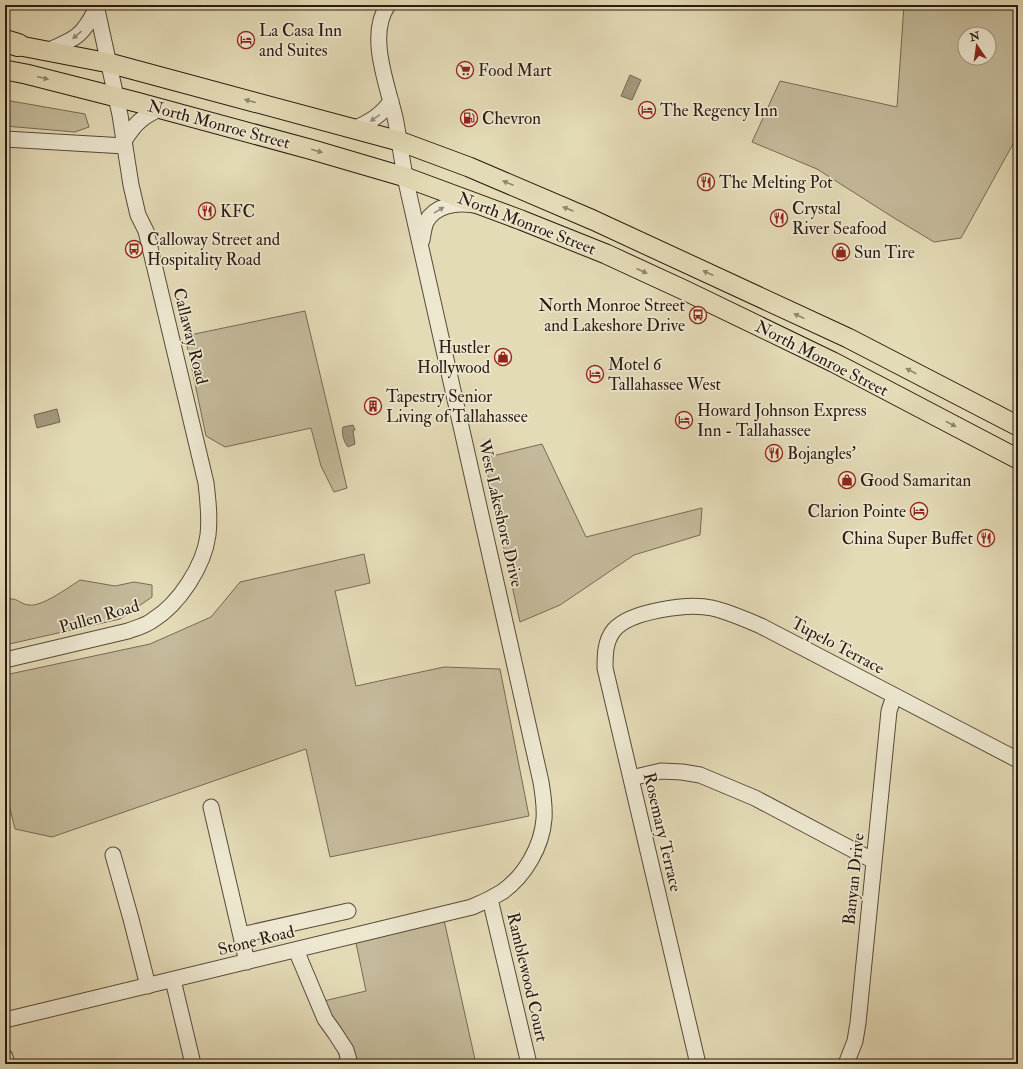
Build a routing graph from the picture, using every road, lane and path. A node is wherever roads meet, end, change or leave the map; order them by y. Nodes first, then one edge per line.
1 (388, 5) edge
2 (96, 7) edge
3 (9, 43) edge
4 (47, 50) junction
5 (109, 63) junction
6 (5, 70) edge
7 (117, 97) junction
8 (391, 102) junction
9 (162, 108) junction
10 (354, 129) junction
11 (5, 139) edge
12 (399, 141) junction
13 (124, 143) junction
14 (405, 177) junction
15 (483, 206) junction
16 (622, 233) junction
17 (421, 243) junction
18 (606, 254) junction
19 (826, 328) junction
20 (848, 338) junction
21 (814, 353) junction
22 (832, 362) junction
23 (1010, 422) edge
24 (985, 441) junction
25 (1017, 456) edge
26 (189, 583) joint
27 (630, 618) joint
28 (5, 660) edge
29 (894, 696) junction
30 (1018, 760) edge
31 (631, 778) junction
32 (211, 807) dead end
33 (112, 855) dead end
34 (874, 860) junction
35 (510, 885) joint
36 (490, 899) junction
37 (348, 911) dead end
38 (241, 935) junction
39 (296, 950) junction
40 (247, 962) junction
41 (173, 980) junction
42 (148, 986) junction
43 (5, 1020) edge
44 (5, 1057) edge
45 (6, 1064) edge
46 (193, 1064) edge
47 (350, 1064) edge
48 (529, 1064) edge
49 (698, 1064) edge
50 (846, 1064) edge

1 - 8 street, West Lakeshore Drive
2 -> 4 street
2 - 5 street, Callaway Road
3 - 4 main road, North Monroe Street
4 - 5 main road, North Monroe Street
5 - 7 street, Callaway Road
10 -> 5 main road, North Monroe Street
6 -> 7 main road, North Monroe Street
7 - 9 main road, North Monroe Street
7 - 13 street, Callaway Road
8 -> 10 street
8 - 12 street, West Lakeshore Drive
9 - 13 street
9 -> 14 main road, North Monroe Street
10 - 12 main road, North Monroe Street
11 - 13 street
12 - 14 street, West Lakeshore Drive
16 -> 12 main road, North Monroe Street
13 - 26 street, Callaway Road
14 - 15 main road, North Monroe Street
14 - 17 street, West Lakeshore Drive
17 -> 15 street
15 - 18 main road, North Monroe Street
16 - 18 main road
19 -> 16 main road, North Monroe Street
17 - 35 street, West Lakeshore Drive
18 -> 21 main road, North Monroe Street
19 - 20 main road, North Monroe Street
19 - 21 main road
20 - 22 main road
23 -> 20 main road, North Monroe Street
21 - 22 main road, North Monroe Street
22 -> 24 main road, North Monroe Street
23 - 24 main road
24 - 25 main road, North Monroe Street
26 - 28 street, Pullen Road
27 - 29 street, Tupelo Terrace
27 - 31 street, Rosemary Terrace
29 - 30 street, Tupelo Terrace
29 - 34 street, Banyan Drive
31 - 34 street
31 - 49 street, Rosemary Terrace
32 - 38 street
33 - 42 street
34 - 50 street, Banyan Drive
35 - 36 street, Stone Road
36 - 39 street, Stone Road
36 - 48 street, Ramblewood Court
37 - 38 street
38 - 40 street
39 - 40 street, Stone Road
39 - 47 street
40 - 41 street, Stone Road
41 - 42 street, Stone Road
41 - 46 street
42 - 43 street, Stone Road
44 - 45 street

